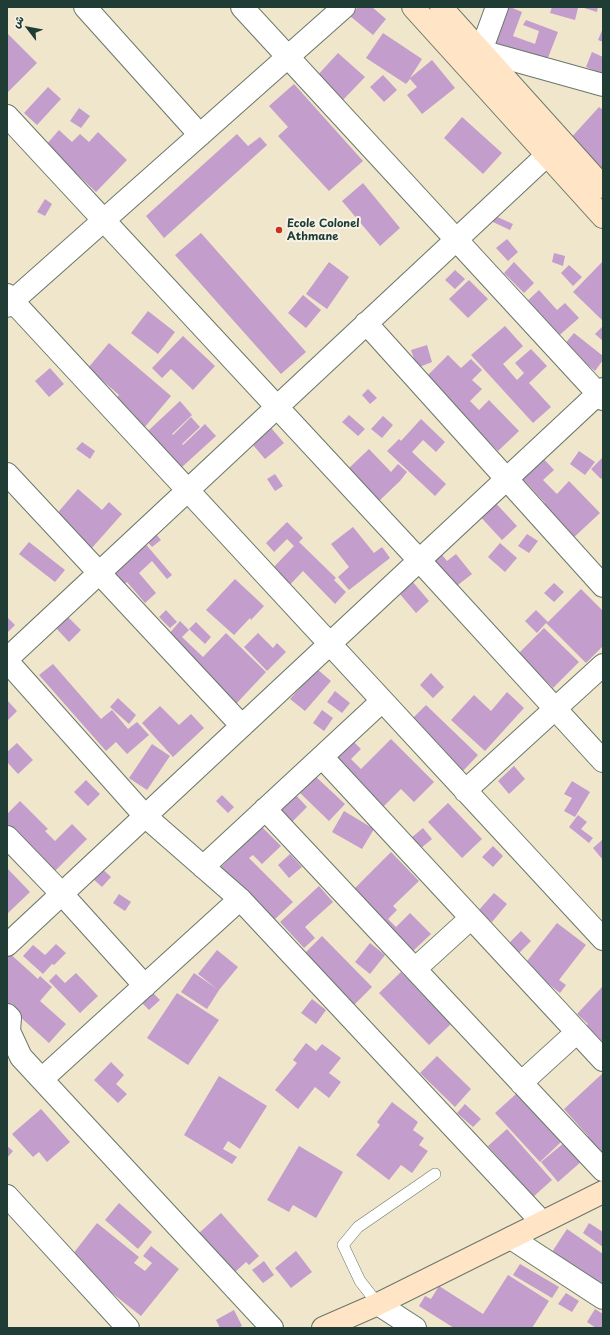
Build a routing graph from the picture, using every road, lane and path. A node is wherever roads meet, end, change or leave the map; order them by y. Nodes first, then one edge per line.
1 (85, 7) edge
2 (242, 7) edge
3 (344, 7) edge
4 (413, 7) edge
5 (441, 7) edge
6 (497, 7) edge
7 (481, 51) junction
8 (288, 57) junction
9 (603, 85) edge
10 (7, 116) edge
11 (200, 135) junction
12 (547, 155) junction
13 (603, 188) edge
14 (603, 217) edge
15 (103, 220) junction
16 (456, 239) junction
17 (9, 301) edge
18 (366, 323) junction
19 (601, 394) edge
20 (276, 407) junction
21 (7, 474) edge
22 (507, 479) junction
23 (187, 490) junction
24 (419, 560) junction
25 (99, 573) junction
26 (603, 586) edge
27 (330, 644) junction
28 (7, 660) edge
29 (603, 665) edge
30 (382, 701) junction
31 (555, 709) junction
32 (242, 726) junction
33 (322, 757) junction
34 (603, 761) edge
35 (465, 791) junction
36 (265, 809) junction
37 (145, 816) junction
38 (7, 837) edge
39 (203, 867) junction
40 (62, 894) junction
41 (240, 899) junction
42 (472, 918) junction
43 (603, 939) edge
44 (7, 945) edge
45 (415, 969) junction
46 (145, 986) junction
47 (7, 1015) edge
48 (577, 1032) junction
49 (603, 1060) edge
50 (14, 1064) edge
51 (42, 1079) junction
52 (521, 1083) junction
53 (603, 1170) edge
54 (435, 1174) dead end
55 (603, 1192) edge
56 (7, 1196) edge
57 (542, 1222) junction
58 (511, 1238) junction
59 (603, 1298) edge
60 (378, 1304) junction
61 (407, 1326) edge
62 (128, 1328) edge
63 (272, 1328) edge
64 (324, 1328) edge

1 - 11 street
2 - 8 street
3 - 8 street
4 - 12 street
5 - 7 street
6 - 7 street
7 - 9 street
7 - 13 street
8 - 11 street
8 - 16 street
10 - 15 street
11 - 15 street
12 - 14 street
12 - 16 street
15 - 17 street
15 - 20 street
16 - 18 street
16 - 19 street
17 - 23 street
18 - 20 street
18 - 22 street
19 - 22 street
20 - 23 street
20 - 24 street
21 - 25 street
22 - 24 street
22 - 26 street
23 - 25 street
23 - 27 street
24 - 27 street
24 - 31 street
25 - 28 street
25 - 32 street
27 - 30 street
27 - 32 street
28 - 37 street
29 - 31 street
30 - 33 street
30 - 35 street
31 - 34 street
31 - 35 street
32 - 37 street
33 - 36 street
33 - 42 street
35 - 43 street
36 - 39 street
36 - 45 street
37 - 39 street
37 - 40 street
38 - 40 street
39 - 41 street
40 - 44 street
40 - 46 street
41 - 46 street
41 - 57 street
42 - 45 street
42 - 48 street
45 - 52 street
46 - 51 street
47 - 50 street
48 - 49 street
48 - 52 street
50 - 51 street
51 - 63 street
52 - 53 street
54 - 60 lane
55 - 57 street
56 - 62 street
57 - 58 street
58 - 59 street
58 - 60 street
60 - 61 street
60 - 64 street

